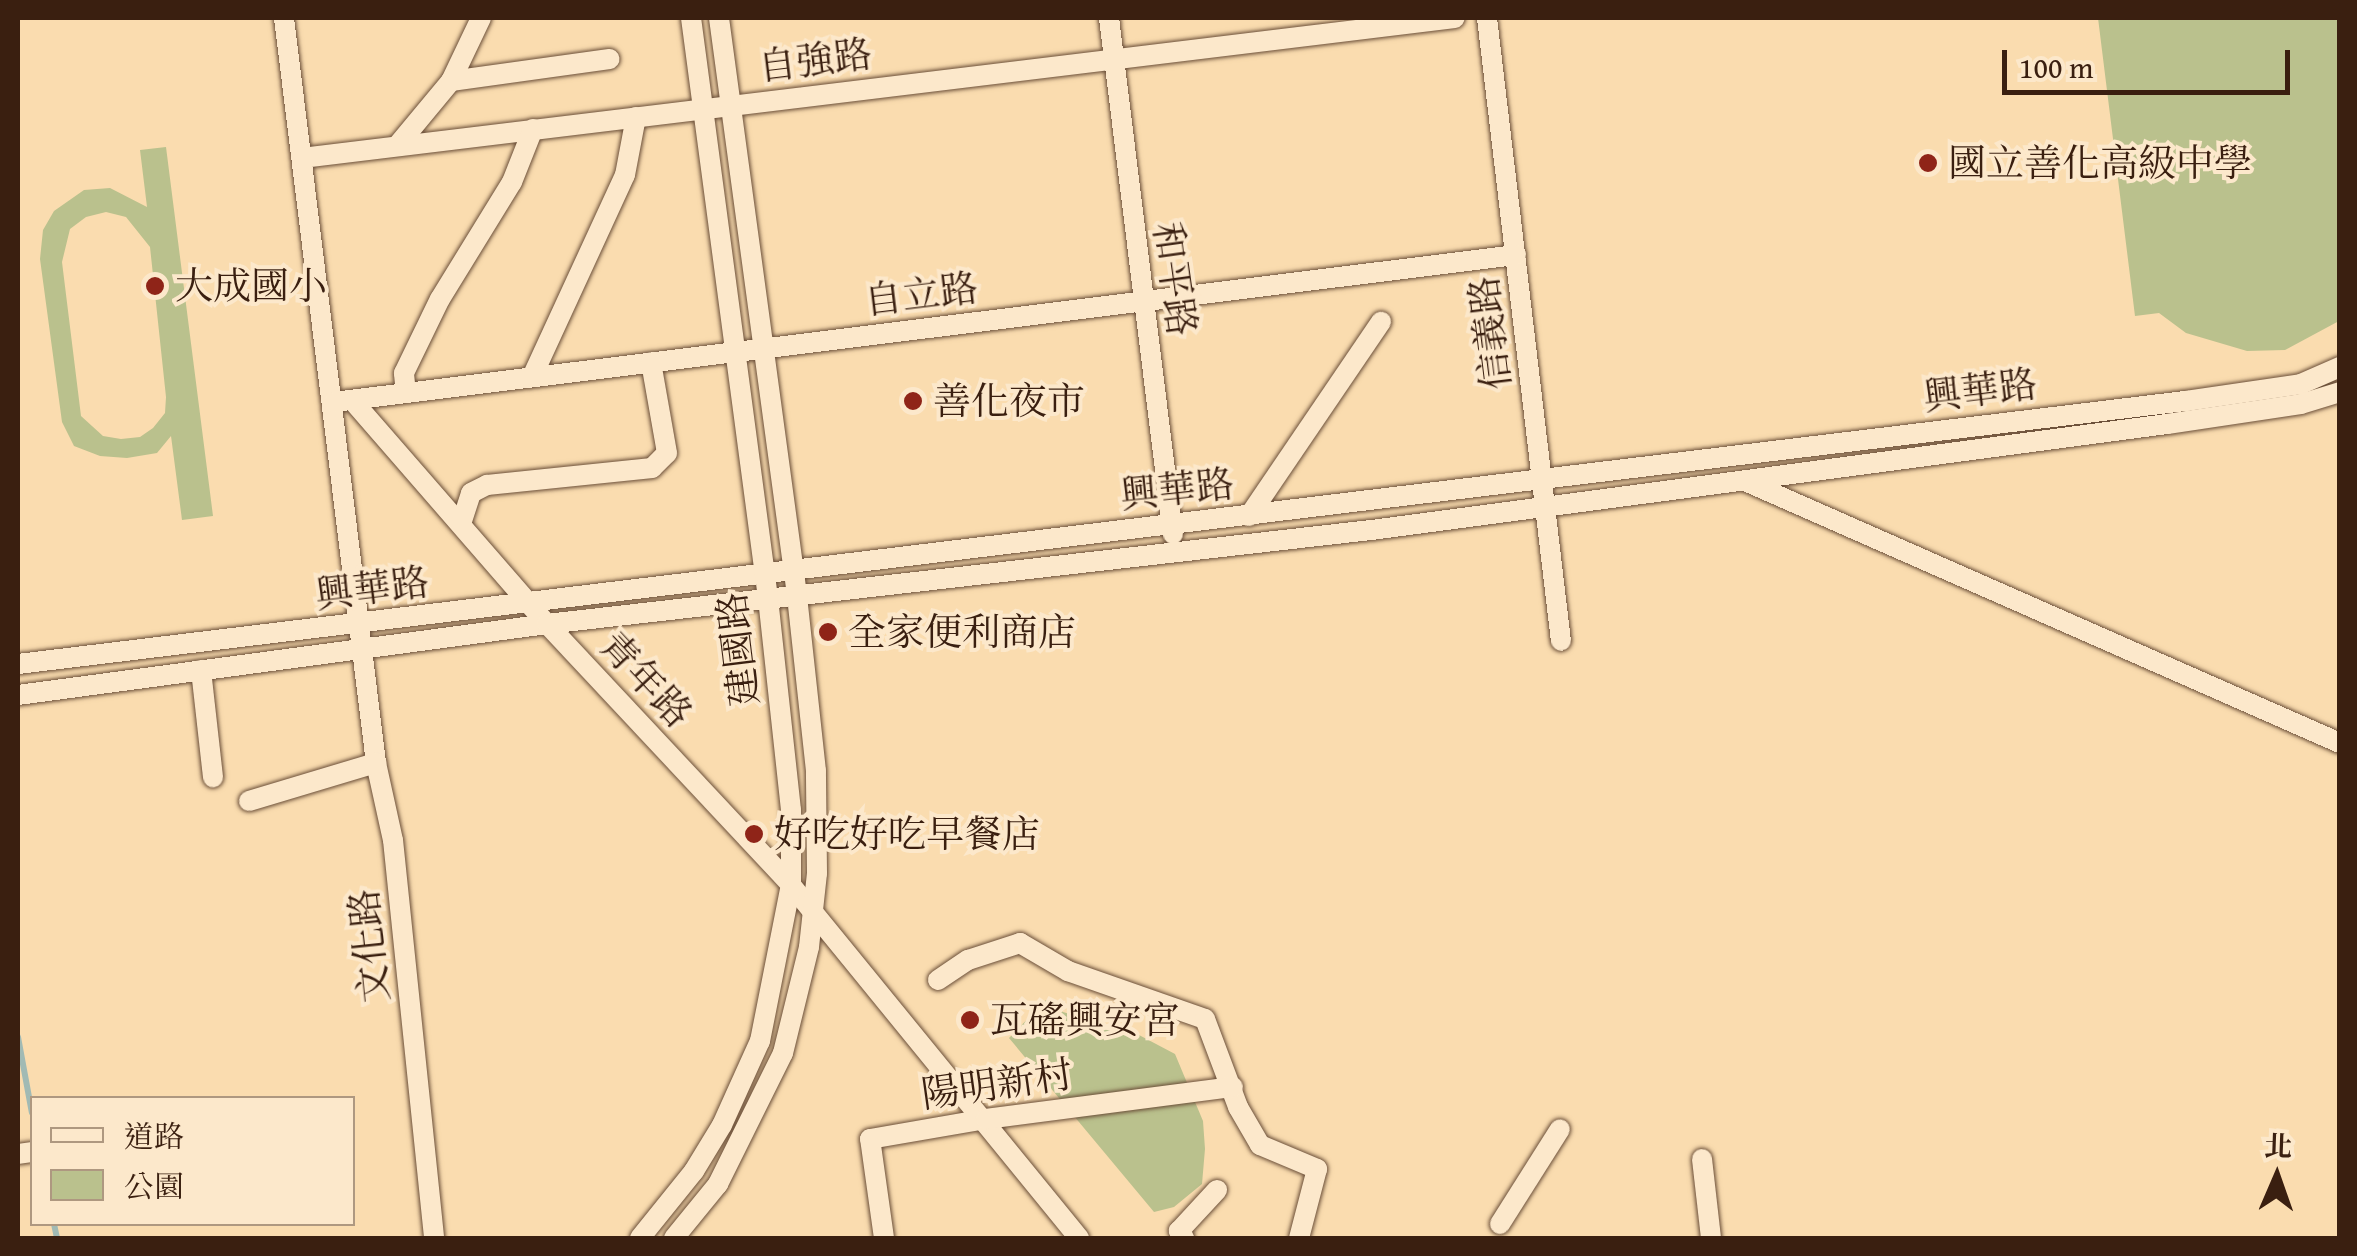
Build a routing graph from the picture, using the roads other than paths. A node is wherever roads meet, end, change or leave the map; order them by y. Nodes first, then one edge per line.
1 (284, 18) edge
2 (481, 18) edge
3 (691, 18) edge
4 (719, 18) edge
5 (1109, 18) edge
6 (1456, 18) edge
7 (1487, 18) edge
8 (608, 59) dead end
9 (1114, 59) junction
10 (451, 80) junction
11 (730, 106) junction
12 (703, 109) junction
13 (636, 117) junction
14 (533, 130) junction
15 (397, 146) junction
16 (302, 158) junction
17 (1516, 255) junction
18 (1144, 301) junction
19 (1381, 322) dead end
20 (762, 349) junction
21 (736, 352) junction
22 (651, 362) junction
23 (2340, 368) edge
24 (532, 377) junction
25 (2340, 392) edge
26 (406, 393) junction
27 (343, 401) junction
28 (1743, 480) junction
29 (1542, 481) junction
30 (1545, 506) junction
31 (1249, 516) junction
32 (462, 521) junction
33 (1172, 524) junction
34 (1175, 551) junction
35 (794, 570) junction
36 (764, 572) junction
37 (797, 596) junction
38 (768, 598) junction
39 (530, 604) junction
40 (547, 624) junction
41 (360, 625) junction
42 (1561, 640) dead end
43 (362, 648) junction
44 (18, 664) edge
45 (201, 670) junction
46 (18, 695) edge
47 (2340, 743) edge
48 (376, 763) junction
49 (213, 777) dead end
50 (249, 801) dead end
51 (791, 885) junction
52 (814, 914) junction
53 (938, 980) dead end
54 (1233, 1087) junction
55 (986, 1119) junction
56 (1560, 1129) dead end
57 (1702, 1160) dead end
58 (1217, 1190) dead end
59 (1500, 1224) dead end
60 (434, 1238) edge
61 (640, 1238) edge
62 (674, 1238) edge
63 (884, 1238) edge
64 (1078, 1238) edge
65 (1184, 1238) edge
66 (1300, 1238) edge
67 (1711, 1238) edge

1 - 16 street
2 - 10 street
3 - 12 street, 建國路
4 - 11 street, 建國路
5 - 9 street, 和平路
6 - 9 street, 自強路
7 - 17 street, 信義路
8 - 10 street
9 - 11 street, 自強路
9 - 18 street, 和平路
10 - 15 street
11 - 12 street, 自強路
11 - 20 street, 建國路
12 - 13 street, 自強路
12 - 21 street, 建國路
13 - 14 street, 自強路
13 - 24 street
14 - 15 street, 自強路
14 - 26 street
15 - 16 street, 自強路
16 - 27 street
17 - 18 street, 自立路
17 - 29 street, 信義路
18 - 20 street, 自立路
18 - 33 street, 和平路
19 - 31 street
20 - 21 street, 自立路
20 - 35 street, 建國路
21 - 22 street, 自立路
21 - 36 street, 建國路
22 - 24 street, 自立路
22 - 32 street
23 - 29 street, 興華路
24 - 26 street, 自立路
25 - 28 street, 興華路
26 - 27 street, 自立路
27 - 32 street, 青年路
27 - 41 street
28 - 30 street, 興華路
28 - 47 street
29 - 30 street, 信義路
29 - 31 street, 興華路
30 - 34 street, 興華路
30 - 42 street, 信義路
31 - 33 street, 興華路
32 - 39 street, 青年路
33 - 34 street, 和平路
33 - 35 street, 興華路
34 - 37 street, 興華路
35 - 36 street, 興華路
35 - 37 street, 建國路
36 - 38 street, 建國路
36 - 39 street, 興華路
37 - 38 street, 興華路
37 - 52 street, 建國路
38 - 40 street, 興華路
38 - 51 street, 建國路
39 - 40 street, 青年路
39 - 41 street, 興華路
40 - 43 street, 興華路
40 - 51 street, 青年路
41 - 43 street
41 - 44 street, 興華路
43 - 45 street, 興華路
43 - 48 street, 文化路
45 - 46 street, 興華路
45 - 49 street
48 - 50 street
48 - 60 street, 文化路
51 - 52 street, 青年路
51 - 61 street, 建國路
52 - 55 street, 青年路
52 - 62 street, 建國路
53 - 54 street
54 - 55 street, 陽明新村
54 - 66 street
55 - 63 street, 陽明新村
55 - 64 street, 青年路
56 - 59 street
57 - 67 street
58 - 65 street

